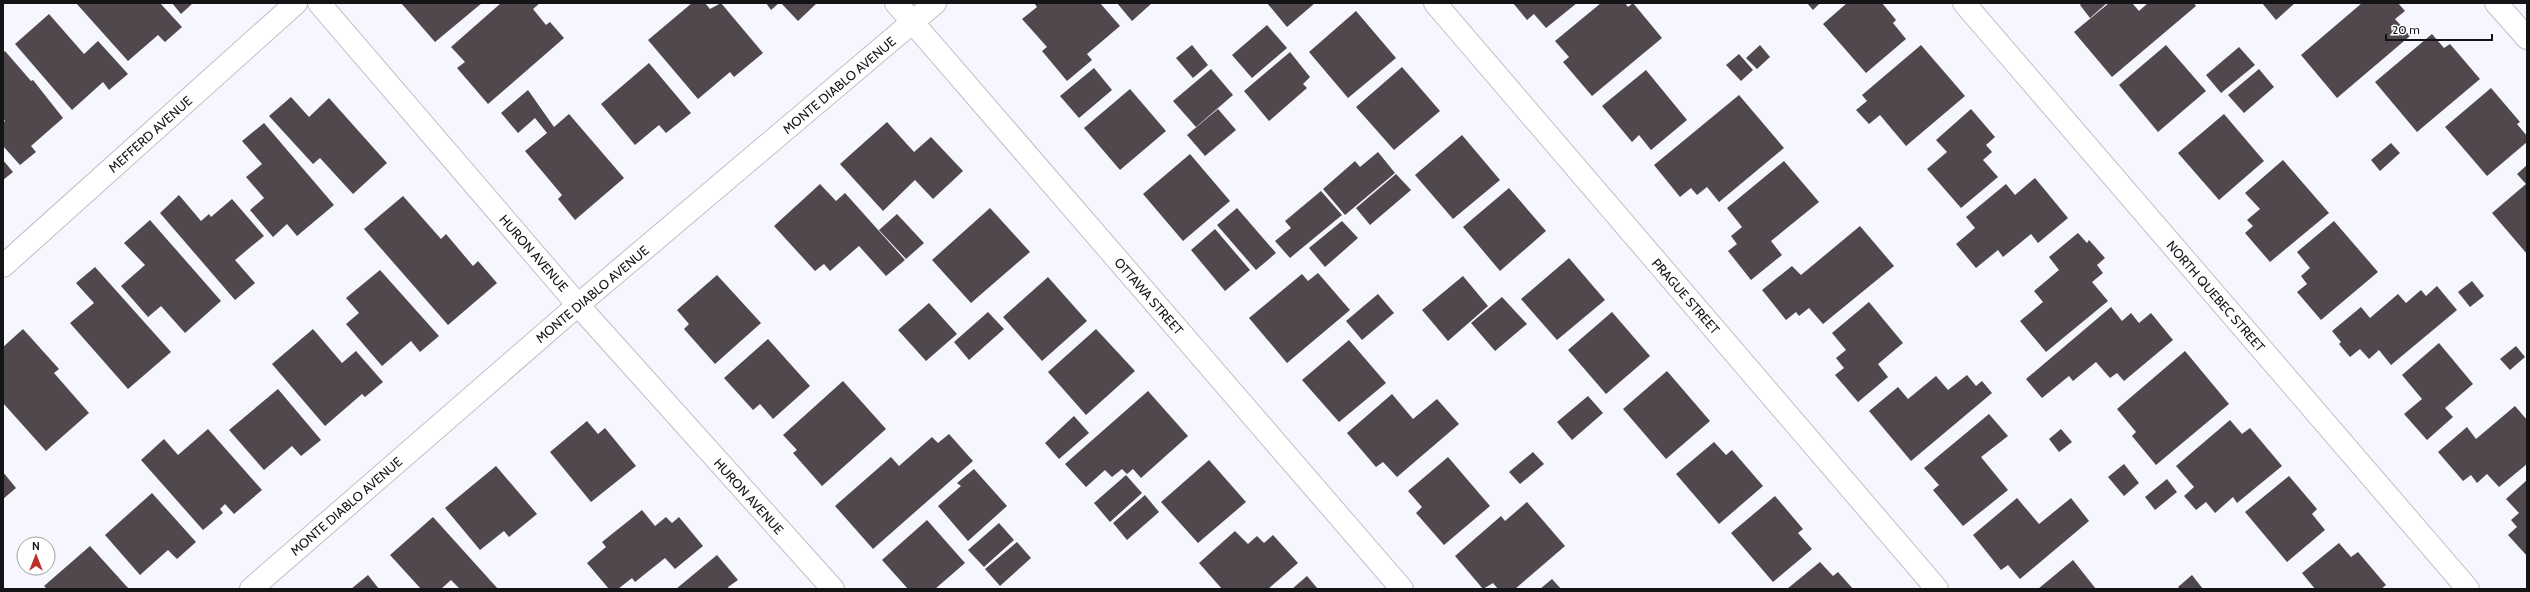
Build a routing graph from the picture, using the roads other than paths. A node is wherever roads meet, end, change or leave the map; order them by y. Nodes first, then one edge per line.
1 (296, 3) edge
2 (320, 3) edge
3 (896, 3) edge
4 (935, 3) edge
5 (1435, 3) edge
6 (1964, 3) edge
7 (2496, 3) edge
8 (913, 22) junction
9 (2527, 38) edge
10 (3, 266) edge
11 (578, 305) junction
12 (251, 589) edge
13 (833, 589) edge
14 (1402, 589) edge
15 (1937, 589) edge
16 (2468, 589) edge

1 - 10 street, MEFFERD AVENUE
2 - 11 street, HURON AVENUE
3 - 8 street, OTTAWA STREET
4 - 8 street, MONTE DIABLO AVENUE
5 - 15 street, PRAGUE STREET
6 - 16 street, NORTH QUEBEC STREET
7 - 9 street
8 - 11 street, MONTE DIABLO AVENUE
8 - 14 street, OTTAWA STREET
11 - 12 street, MONTE DIABLO AVENUE
11 - 13 street, HURON AVENUE

